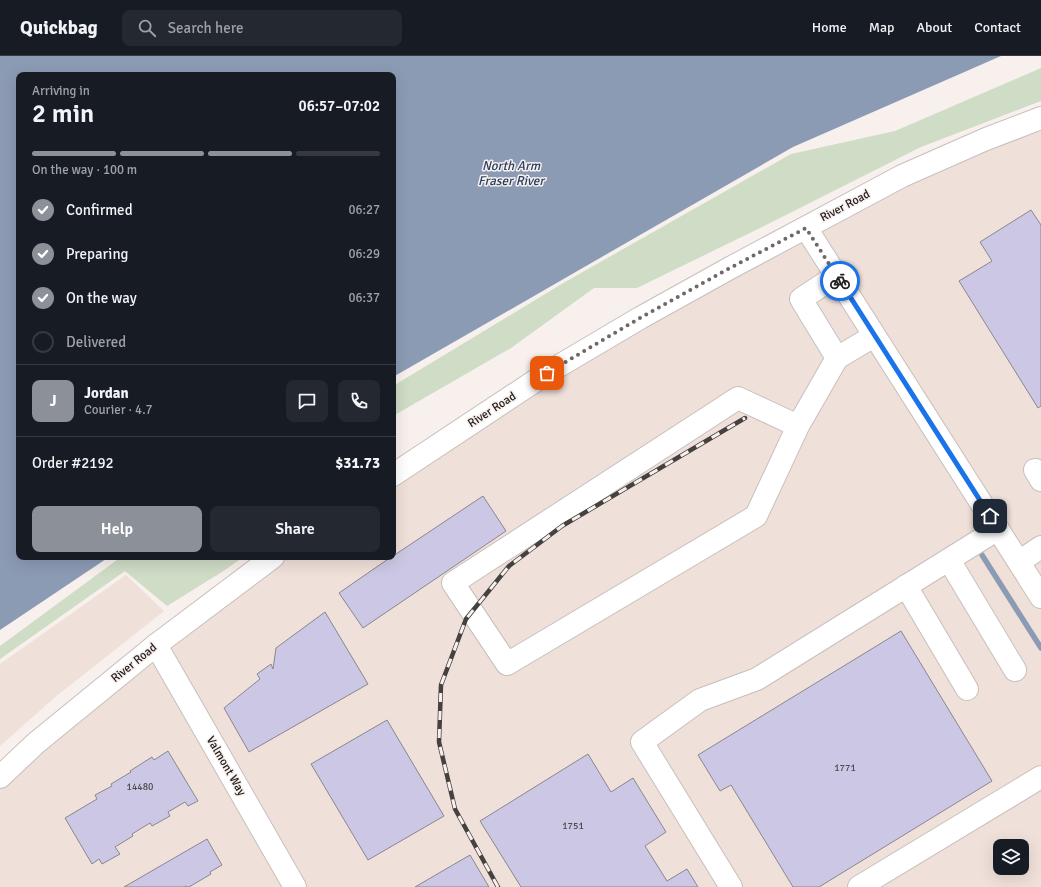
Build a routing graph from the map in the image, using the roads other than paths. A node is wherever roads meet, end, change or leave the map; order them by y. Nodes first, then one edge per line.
1 (1041, 118) edge
2 (806, 228) junction
3 (836, 276) junction
4 (874, 336) junction
5 (837, 358) junction
6 (798, 426) junction
7 (396, 473) edge
8 (998, 529) junction
9 (1041, 547) edge
10 (269, 560) edge
11 (949, 560) junction
12 (1019, 562) junction
13 (906, 586) junction
14 (1041, 597) edge
15 (156, 645) junction
16 (1014, 670) dead end
17 (967, 689) dead end
18 (0, 777) edge
19 (1041, 778) edge
20 (295, 887) edge
21 (731, 887) edge
22 (859, 887) edge

1 - 2 street, River Road
2 - 3 street
2 - 7 street, River Road
3 - 4 street
3 - 5 street
4 - 5 street
4 - 8 street
5 - 6 street
6 - 6 street
8 - 11 street
8 - 12 street
9 - 12 street
10 - 15 street, River Road
11 - 13 street
11 - 16 street
12 - 14 street
13 - 17 street
13 - 21 street
15 - 18 street, River Road
15 - 20 street, Valmont Way
19 - 22 street

